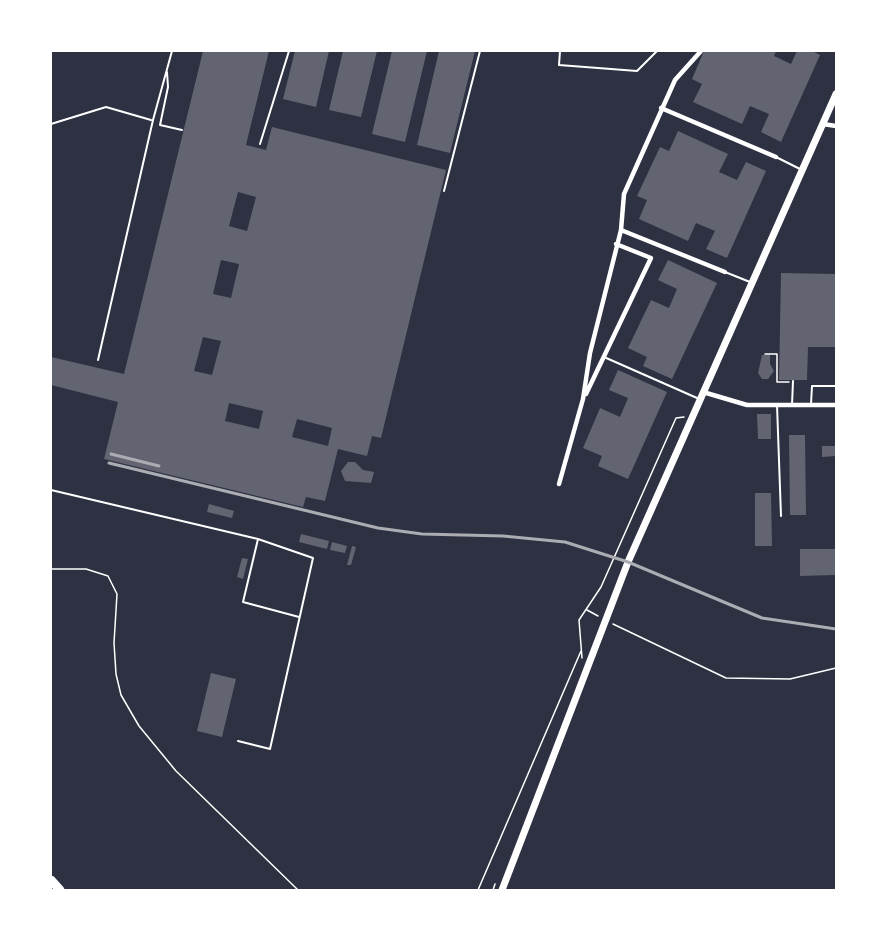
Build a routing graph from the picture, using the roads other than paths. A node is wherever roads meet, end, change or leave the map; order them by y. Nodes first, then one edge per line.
1 (172, 51) edge
2 (289, 51) edge
3 (480, 51) edge
4 (560, 51) edge
5 (657, 51) edge
6 (701, 51) edge
7 (167, 69) junction
8 (836, 94) edge
9 (661, 108) junction
10 (153, 120) junction
11 (51, 124) edge
12 (823, 124) junction
13 (836, 126) edge
14 (182, 130) dead end
15 (260, 144) dead end
16 (776, 157) joint
17 (802, 170) junction
18 (444, 191) dead end
19 (621, 230) junction
20 (616, 244) junction
21 (725, 272) joint
22 (752, 283) junction
23 (590, 353) junction
24 (604, 357) junction
25 (98, 360) dead end
26 (793, 382) road end
27 (836, 386) edge
28 (700, 396) junction
29 (583, 399) junction
30 (777, 405) junction
31 (792, 405) junction
32 (812, 405) junction
33 (836, 405) edge
34 (559, 484) dead end
35 (51, 490) edge
36 (781, 516) dead end
37 (258, 539) junction
38 (299, 618) junction
39 (238, 741) dead end
40 (51, 880) edge
41 (60, 890) edge
42 (502, 890) edge

1 - 7 lane
2 - 15 lane
3 - 18 lane
4 - 5 lane
6 - 9 street
7 - 10 lane
7 - 14 lane
8 - 12 main road
9 - 16 street
9 - 19 street
10 - 11 lane
10 - 25 lane
12 - 13 street
12 - 17 main road
16 - 17 lane
17 - 22 main road
19 - 20 street
19 - 21 street
20 - 23 street
20 - 24 street
21 - 22 lane
22 - 28 main road
23 - 24 street
23 - 29 street
24 - 28 lane
24 - 29 street
26 - 31 lane
27 - 32 lane
28 - 30 street
28 - 42 main road
29 - 34 street
30 - 31 street
30 - 36 lane
31 - 32 street
32 - 33 street
35 - 37 lane
37 - 38 lane
37 - 38 lane
38 - 39 lane
40 - 41 highway

